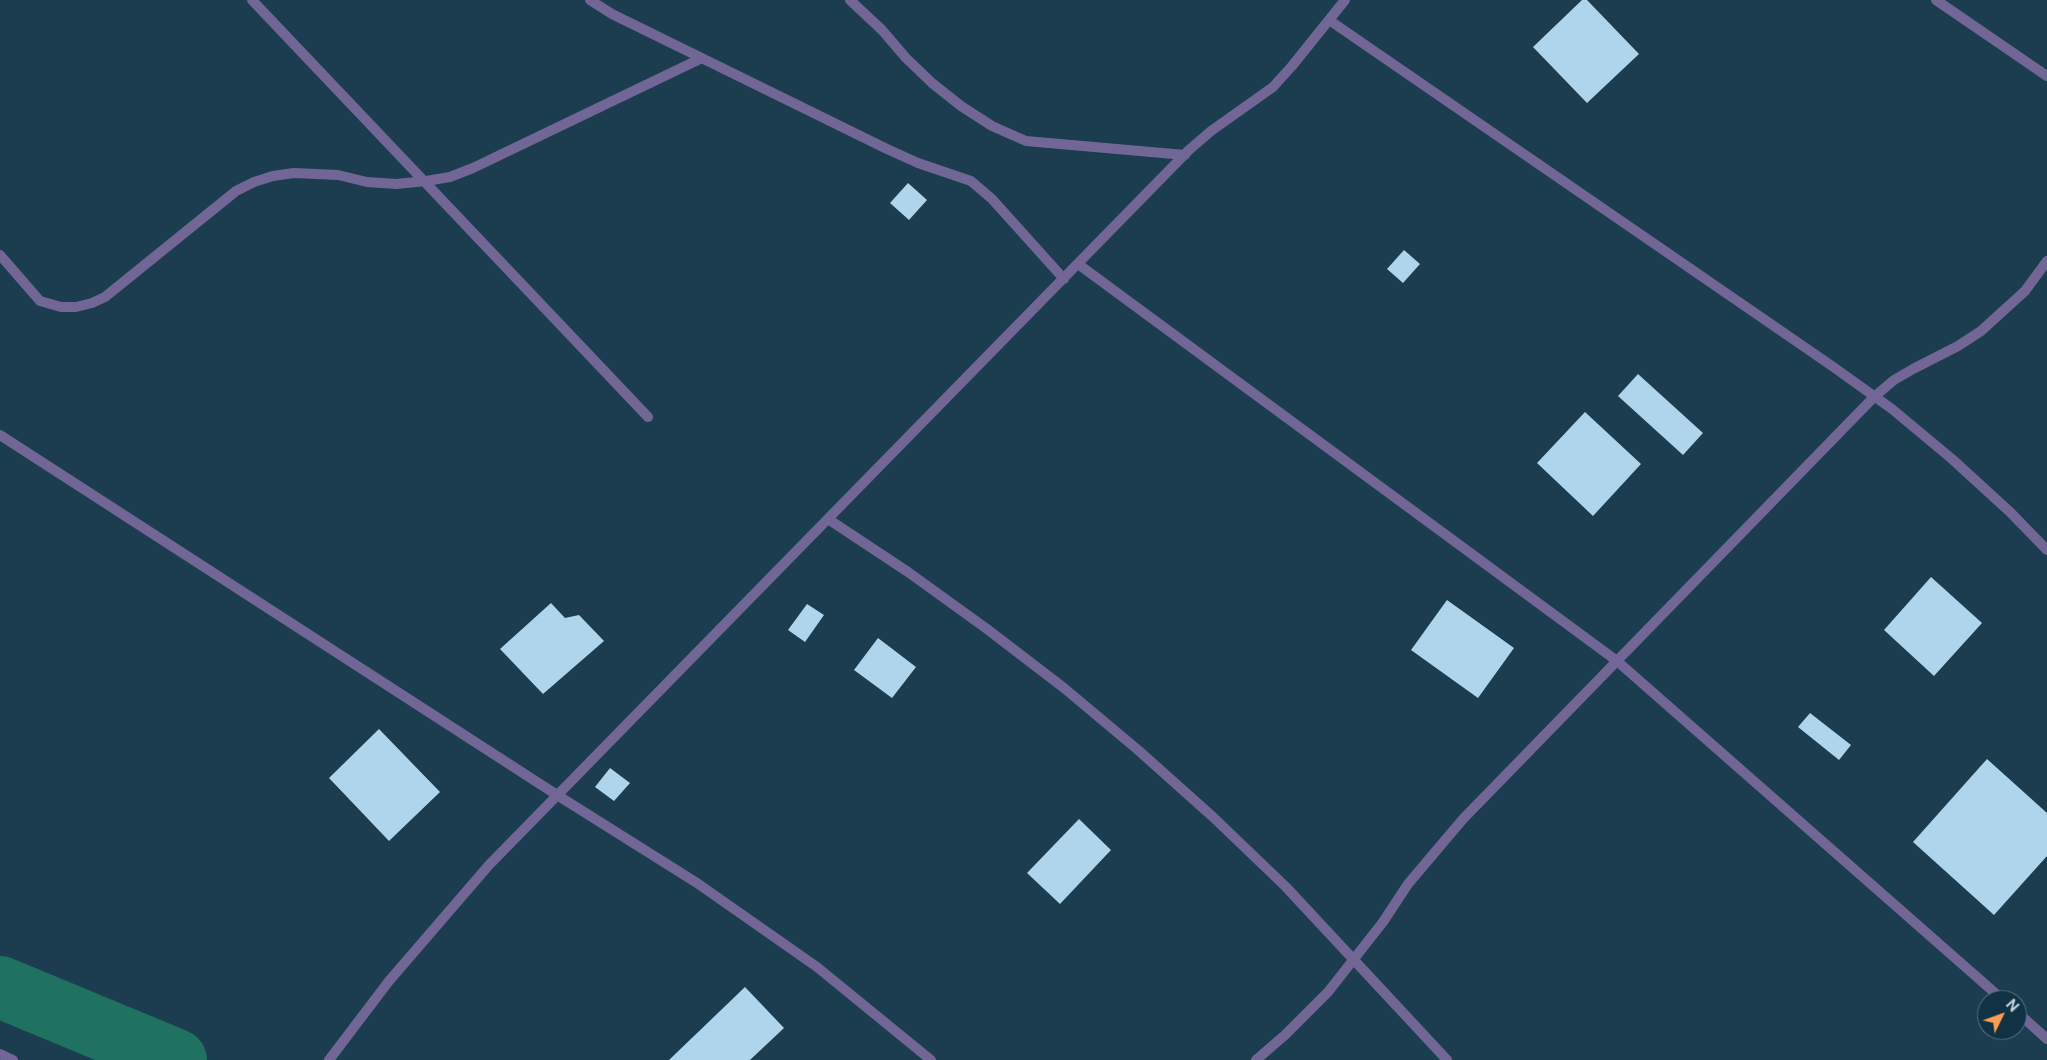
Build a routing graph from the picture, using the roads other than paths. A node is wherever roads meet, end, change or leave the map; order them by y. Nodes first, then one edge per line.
1 (252, 0) edge
2 (590, 0) edge
3 (850, 0) edge
4 (1345, 0) edge
5 (1936, 0) edge
6 (1328, 20) junction
7 (702, 58) junction
8 (2047, 76) edge
9 (1185, 154) junction
10 (426, 182) junction
11 (0, 255) edge
12 (1078, 264) junction
13 (2046, 264) edge
14 (1064, 279) junction
15 (1874, 397) junction
16 (648, 416) dead end
17 (0, 435) edge
18 (828, 519) junction
19 (2047, 550) edge
20 (1617, 660) junction
21 (557, 795) junction
22 (1355, 959) junction
23 (1992, 990) edge
24 (2027, 1021) edge
25 (2047, 1039) edge
26 (0, 1054) edge
27 (13, 1060) edge
28 (329, 1060) edge
29 (932, 1060) edge
30 (1256, 1060) edge
31 (1447, 1060) edge

1 - 10 street
2 - 7 street
3 - 9 street
4 - 6 street
5 - 8 street
6 - 9 street
6 - 15 street
7 - 10 street
7 - 14 street
9 - 12 street
10 - 11 street
10 - 16 street
12 - 14 street
12 - 20 street
13 - 15 street
14 - 18 street
15 - 19 street
15 - 20 street
17 - 21 street
18 - 21 street
18 - 22 street
20 - 22 street
20 - 23 street
21 - 28 street
21 - 29 street
22 - 30 street
22 - 31 street
24 - 25 street
26 - 27 street

